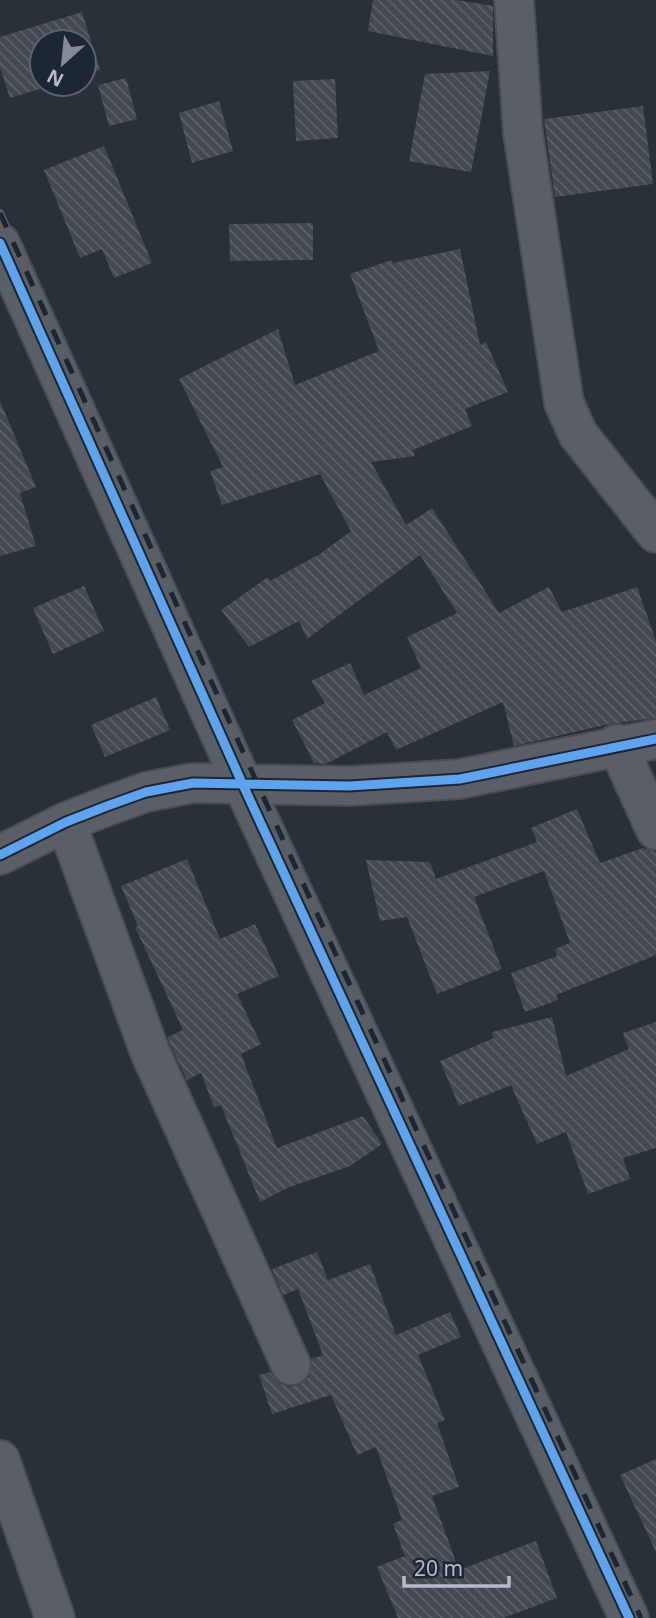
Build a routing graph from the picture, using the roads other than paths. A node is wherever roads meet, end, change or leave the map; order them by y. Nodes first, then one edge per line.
1 (514, 0) edge
2 (0, 243) edge
3 (656, 533) edge
4 (656, 739) edge
5 (617, 744) junction
6 (243, 785) junction
7 (66, 822) junction
8 (656, 830) edge
9 (0, 855) edge
10 (291, 1365) dead end
11 (0, 1460) edge
12 (55, 1618) edge
13 (629, 1618) edge

1 - 3 street
2 - 6 street
4 - 5 street
5 - 6 street
5 - 8 street
6 - 7 street
6 - 13 street
7 - 9 street
7 - 10 street
11 - 12 street

